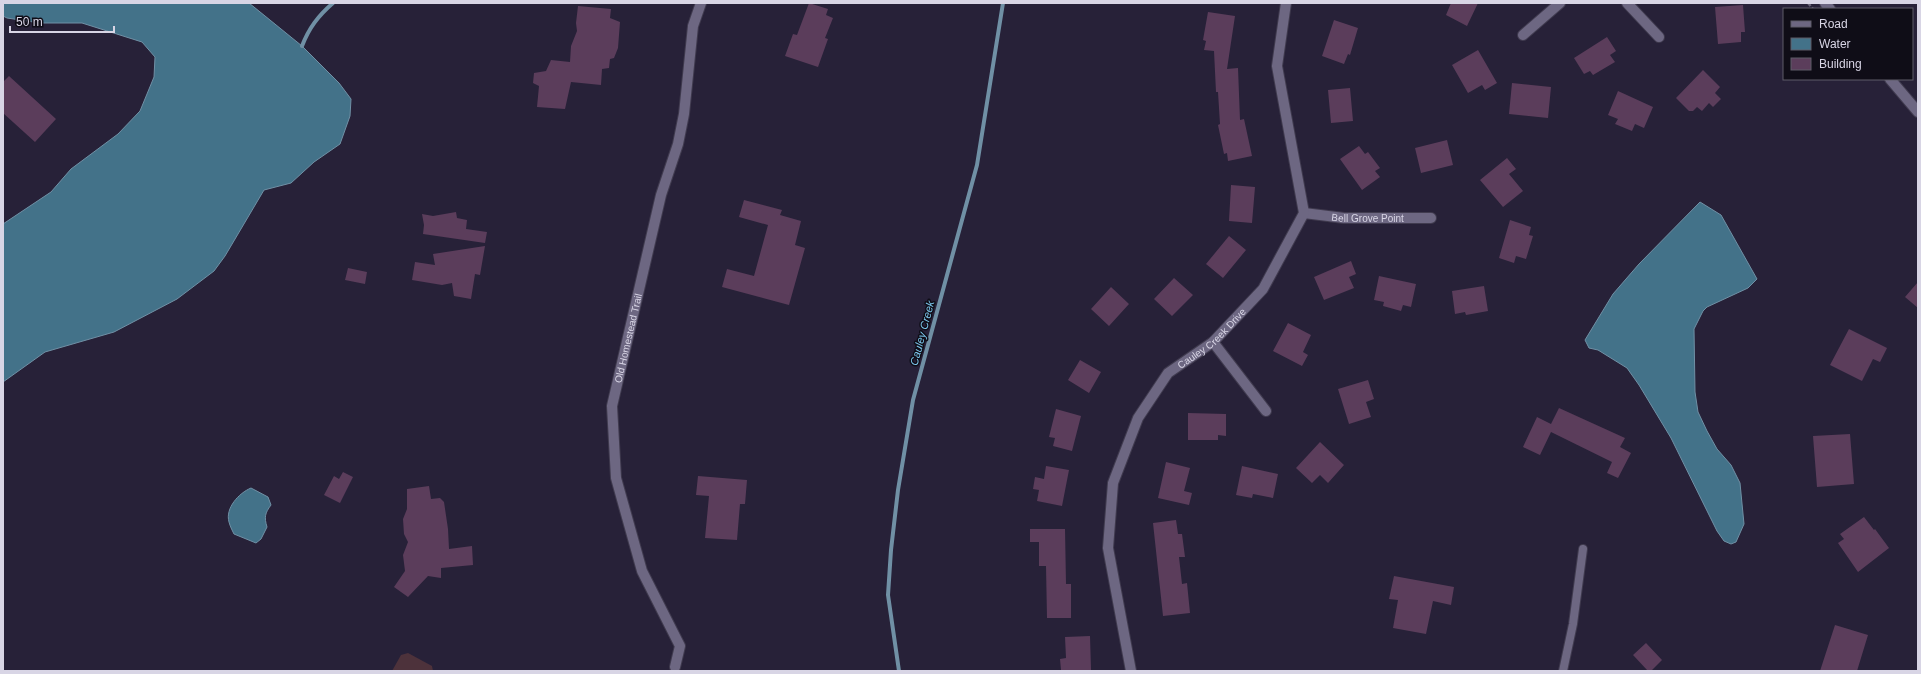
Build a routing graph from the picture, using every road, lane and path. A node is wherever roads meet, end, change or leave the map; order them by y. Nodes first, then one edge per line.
1 (701, 3) edge
2 (1286, 3) edge
3 (1560, 3) edge
4 (1627, 3) edge
5 (1523, 35) dead end
6 (1659, 37) dead end
7 (1891, 80) edge
8 (1918, 112) edge
9 (1304, 213) junction
10 (1431, 218) dead end
11 (1213, 342) junction
12 (1266, 411) dead end
13 (1583, 549) dead end
14 (675, 667) dead end
15 (1131, 671) edge
16 (1562, 671) edge

1 - 14 street, Old Homestead Trail
2 - 9 street
3 - 5 street
4 - 6 street
7 - 8 street
9 - 10 street, Bell Grove Point
9 - 11 street, Cauley Creek Drive
11 - 12 street
11 - 15 street, Cauley Creek Drive
13 - 16 lane

